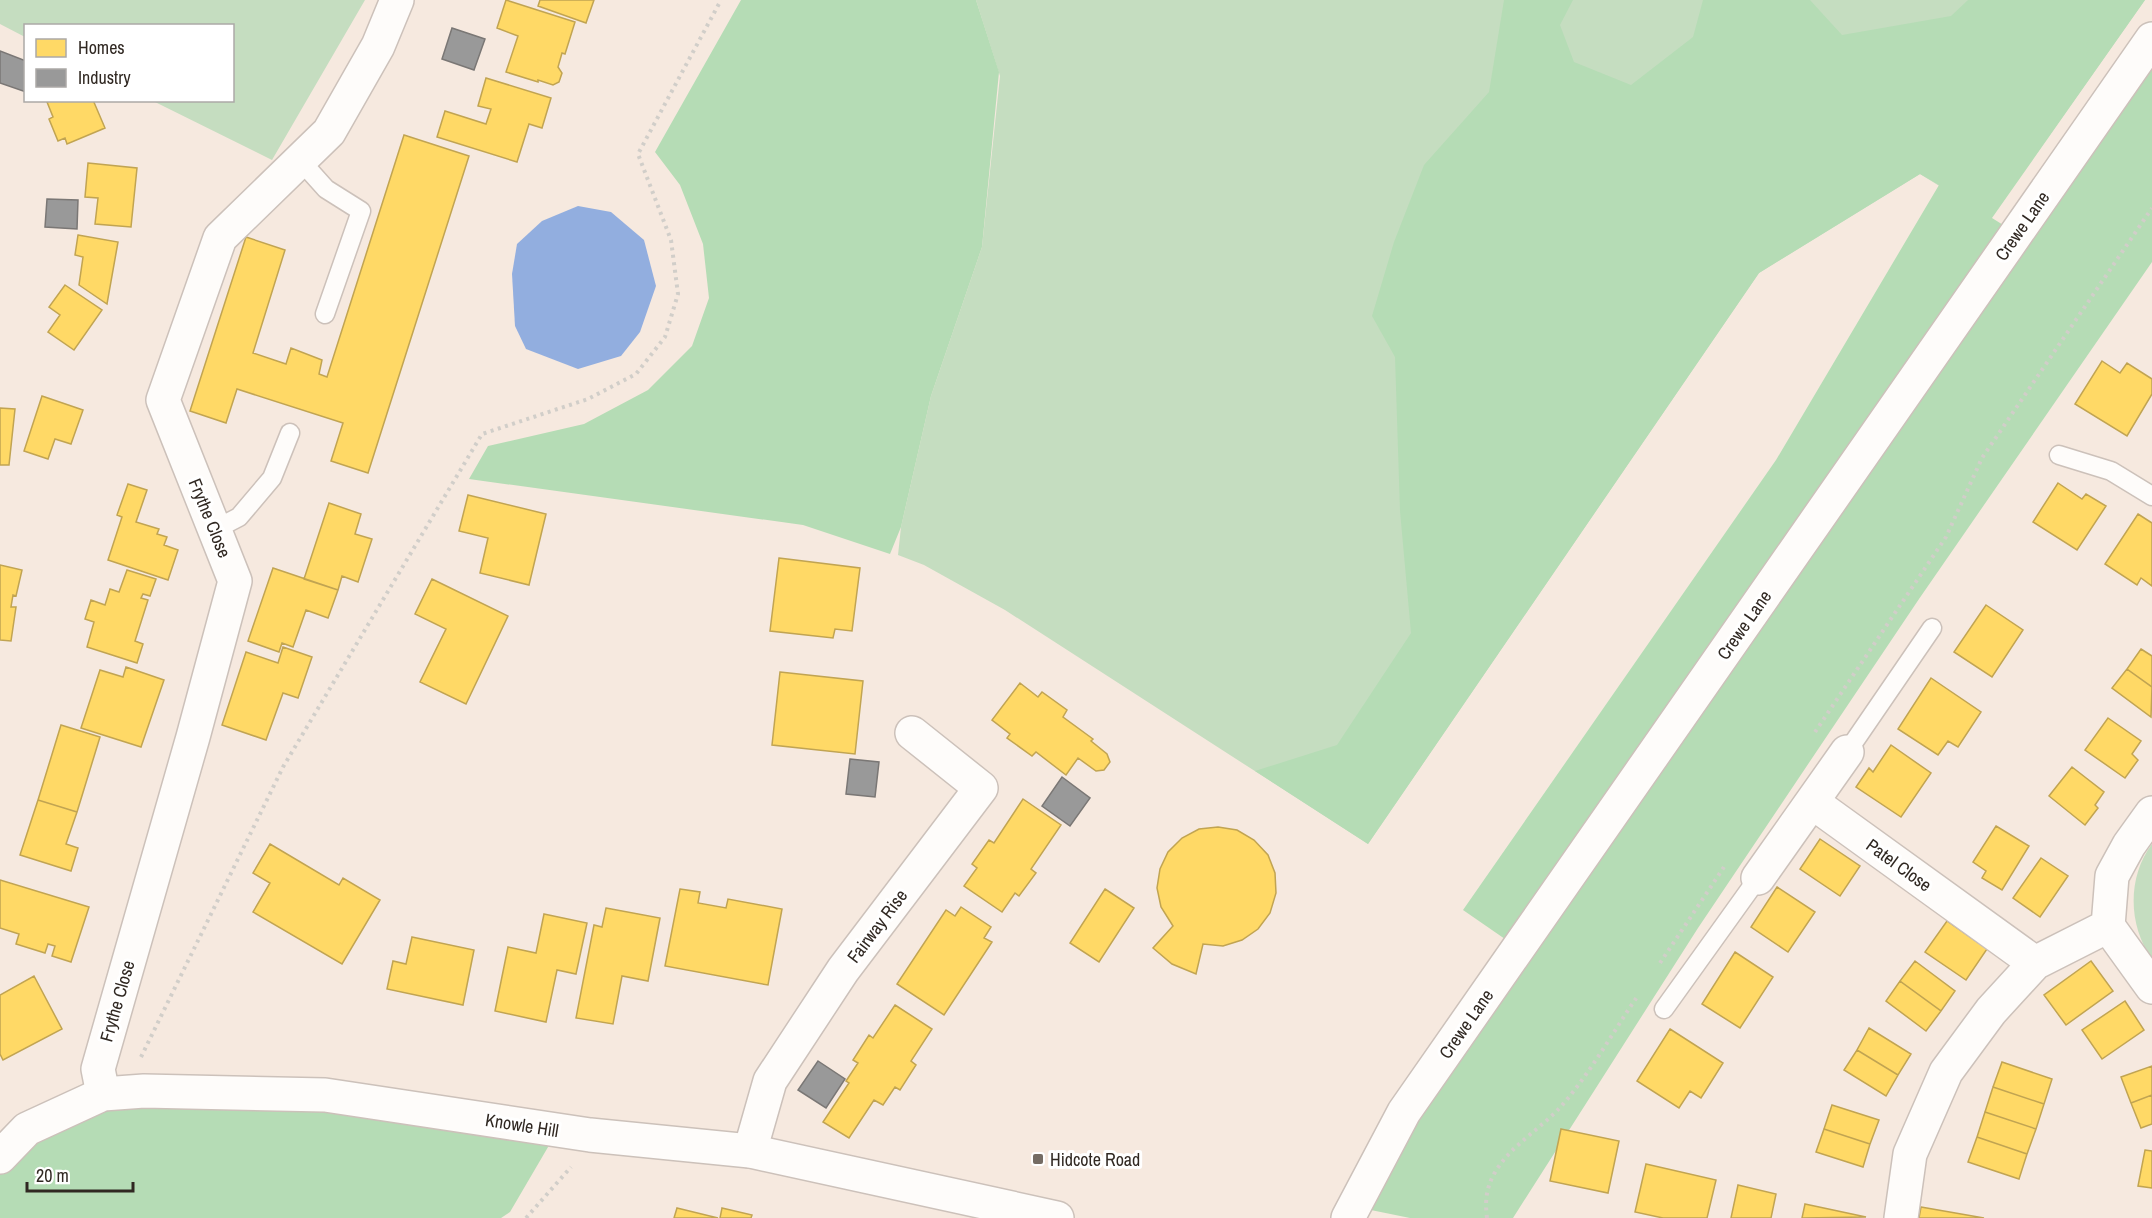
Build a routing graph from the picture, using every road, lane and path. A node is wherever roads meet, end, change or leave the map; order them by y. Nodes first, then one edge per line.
1 (397, 0) edge
2 (721, 0) edge
3 (2152, 39) edge
4 (300, 159) junction
5 (2152, 208) edge
6 (325, 314) dead end
7 (290, 433) dead end
8 (2059, 455) dead end
9 (2152, 496) edge
10 (214, 530) junction
11 (1932, 628) dead end
12 (912, 733) dead end
13 (1809, 741) dead end
14 (1847, 752) joint
15 (1812, 802) junction
16 (2152, 813) edge
17 (1725, 867) dead end
18 (1758, 878) joint
19 (2108, 926) junction
20 (2035, 963) junction
21 (1653, 973) dead end
22 (2152, 987) edge
23 (1641, 992) dead end
24 (1664, 1009) dead end
25 (113, 1093) junction
26 (590, 1135) junction
27 (750, 1151) junction
28 (0, 1157) edge
29 (526, 1218) edge
30 (1057, 1218) edge
31 (1347, 1218) edge
32 (1487, 1218) edge
33 (1901, 1218) edge

1 - 4 street, Frythe Close
2 - 25 path
3 - 31 street, Crewe Lane
4 - 6 lane
4 - 10 street, Frythe Close
5 - 13 path
7 - 10 lane
8 - 9 lane
10 - 25 street, Frythe Close
11 - 14 lane
12 - 27 street, Fairway Rise
14 - 15 street
15 - 18 street
15 - 20 street, Patel Close
16 - 19 street
17 - 21 path
18 - 24 lane
19 - 20 street
19 - 22 street
20 - 33 street
23 - 32 path
25 - 26 street, Knowle Hill
25 - 28 street, Knowle Hill
26 - 27 street, Knowle Hill
26 - 29 path
27 - 30 street, Knowle Hill

